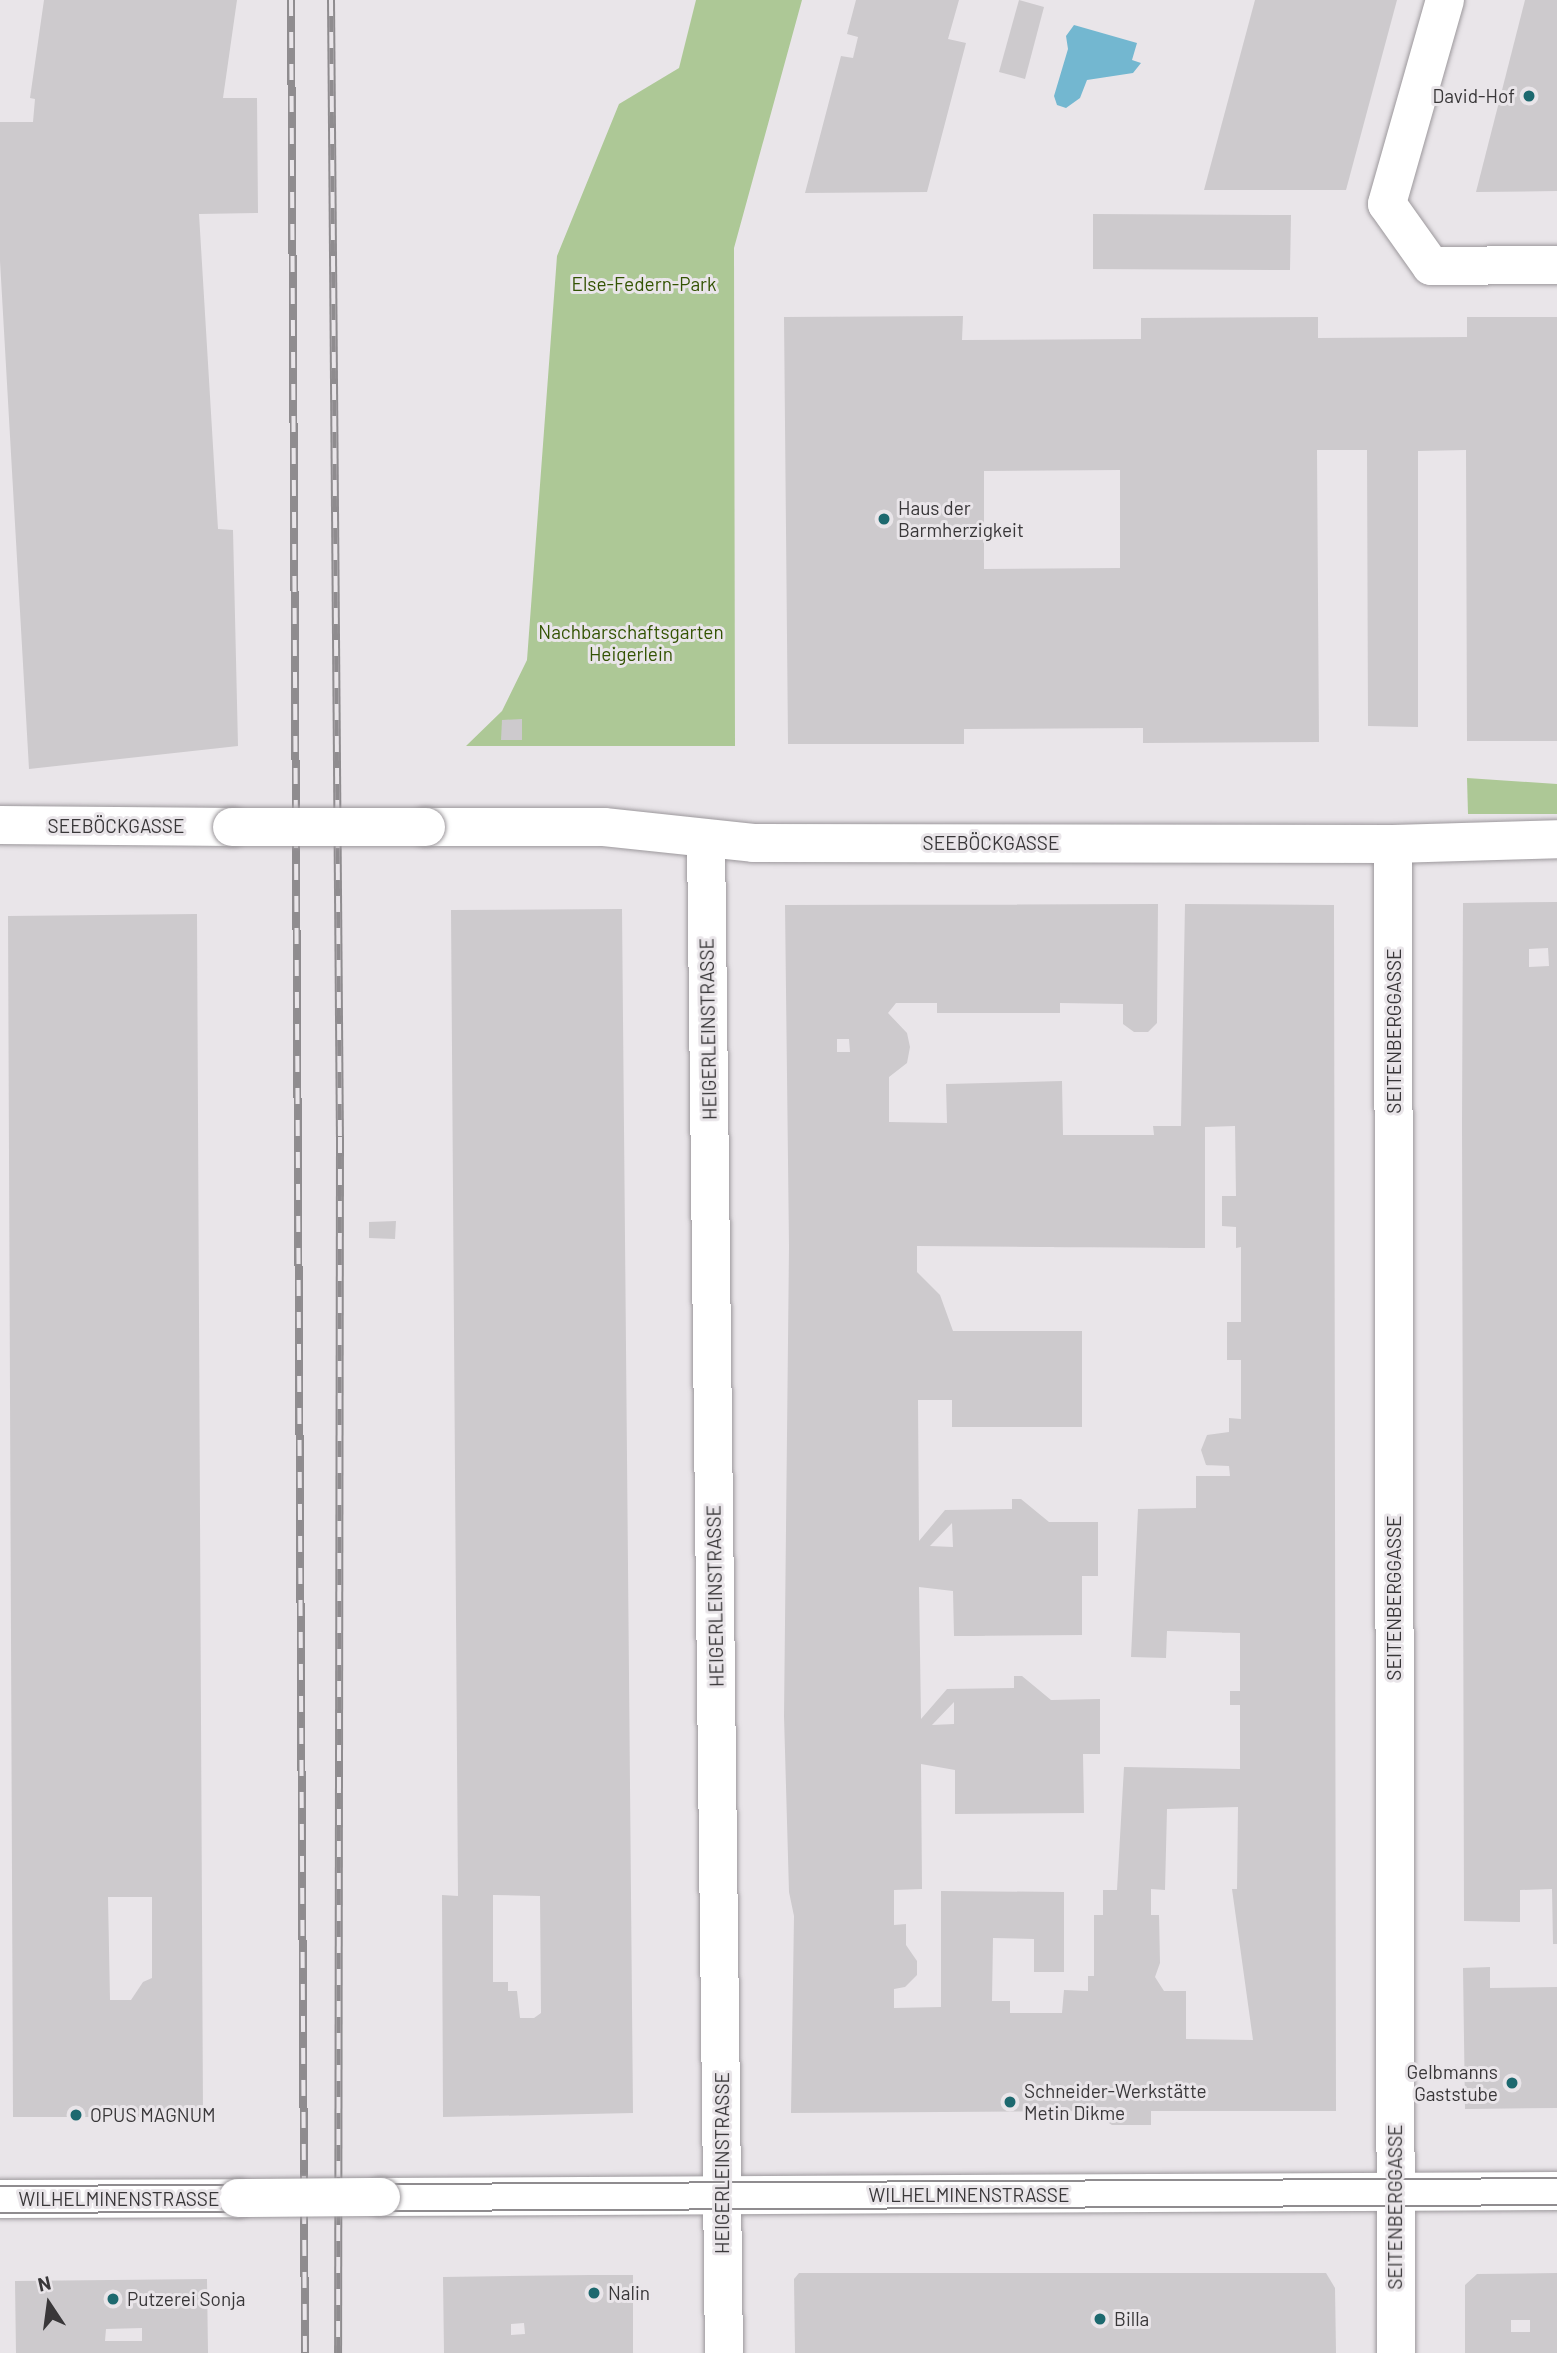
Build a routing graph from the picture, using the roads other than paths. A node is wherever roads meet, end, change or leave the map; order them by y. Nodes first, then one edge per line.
1 (1446, 0) edge
2 (1557, 265) edge
3 (0, 825) edge
4 (706, 839) junction
5 (1557, 839) edge
6 (1393, 844) junction
7 (1557, 2191) edge
8 (1395, 2192) junction
9 (724, 2196) junction
10 (0, 2199) edge
11 (723, 2353) edge
12 (1396, 2353) edge

1 - 2 street
3 - 4 street, SEEBÖCKGASSE, bridge
4 - 6 street, SEEBÖCKGASSE
4 - 9 street, HEIGERLEINSTRASSE
5 - 6 street, SEEBÖCKGASSE
6 - 8 street, SEITENBERGGASSE
7 - 8 street, WILHELMINENSTRASSE
8 - 9 street, WILHELMINENSTRASSE
8 - 12 street, SEITENBERGGASSE
9 - 10 street, WILHELMINENSTRASSE, bridge
9 - 11 street, HEIGERLEINSTRASSE

